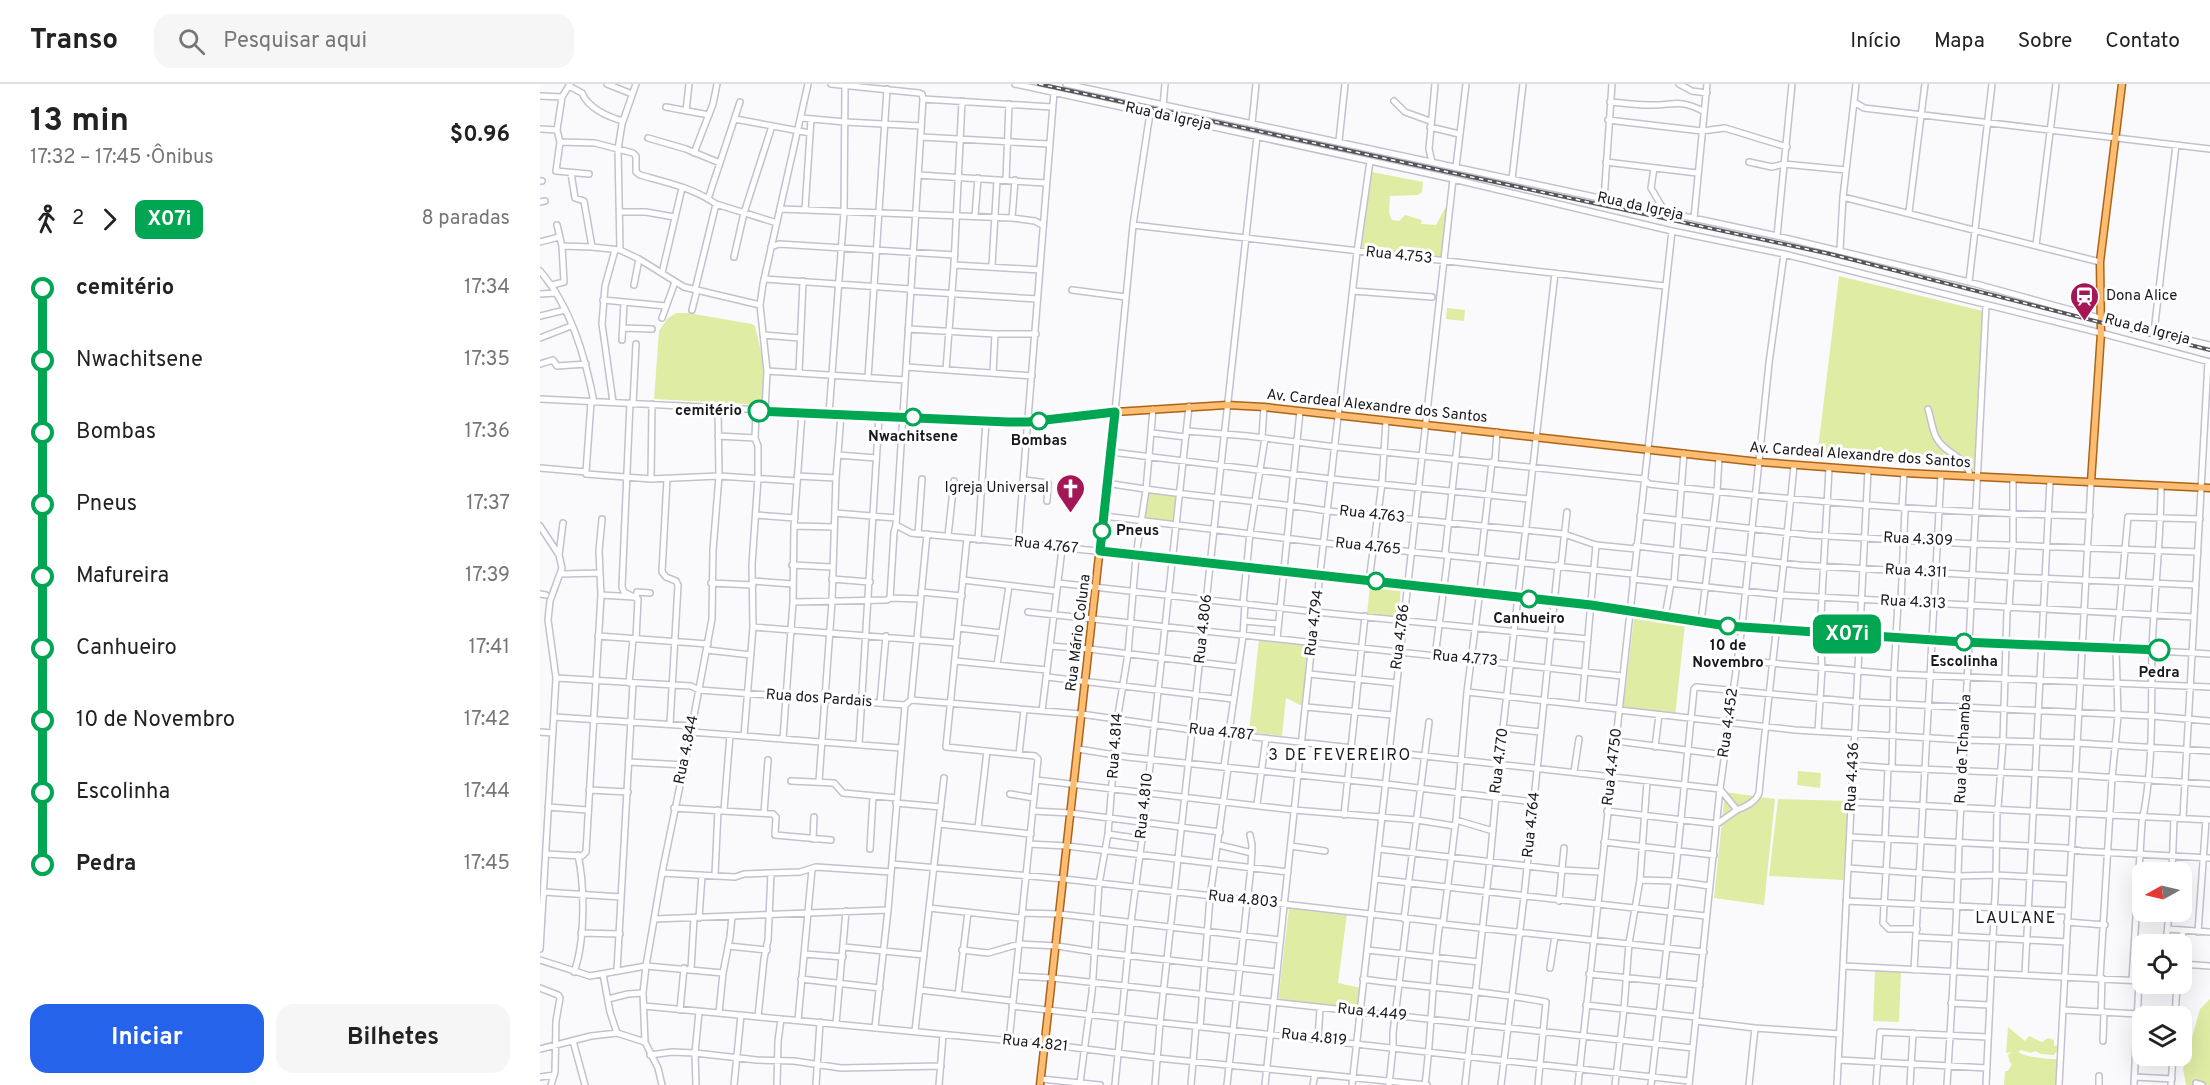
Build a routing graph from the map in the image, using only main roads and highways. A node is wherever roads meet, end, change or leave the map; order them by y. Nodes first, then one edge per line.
1 (2122, 84) edge
2 (1115, 412) joint
3 (2091, 482) junction
4 (2210, 488) edge
5 (1040, 1082) edge

1 - 3 main road
2 - 3 main road, Av. Cardeal Alexandre dos Santos
2 - 5 main road, Rua Mário Coluna
3 - 4 main road, Av. Cardeal Alexandre dos Santos

